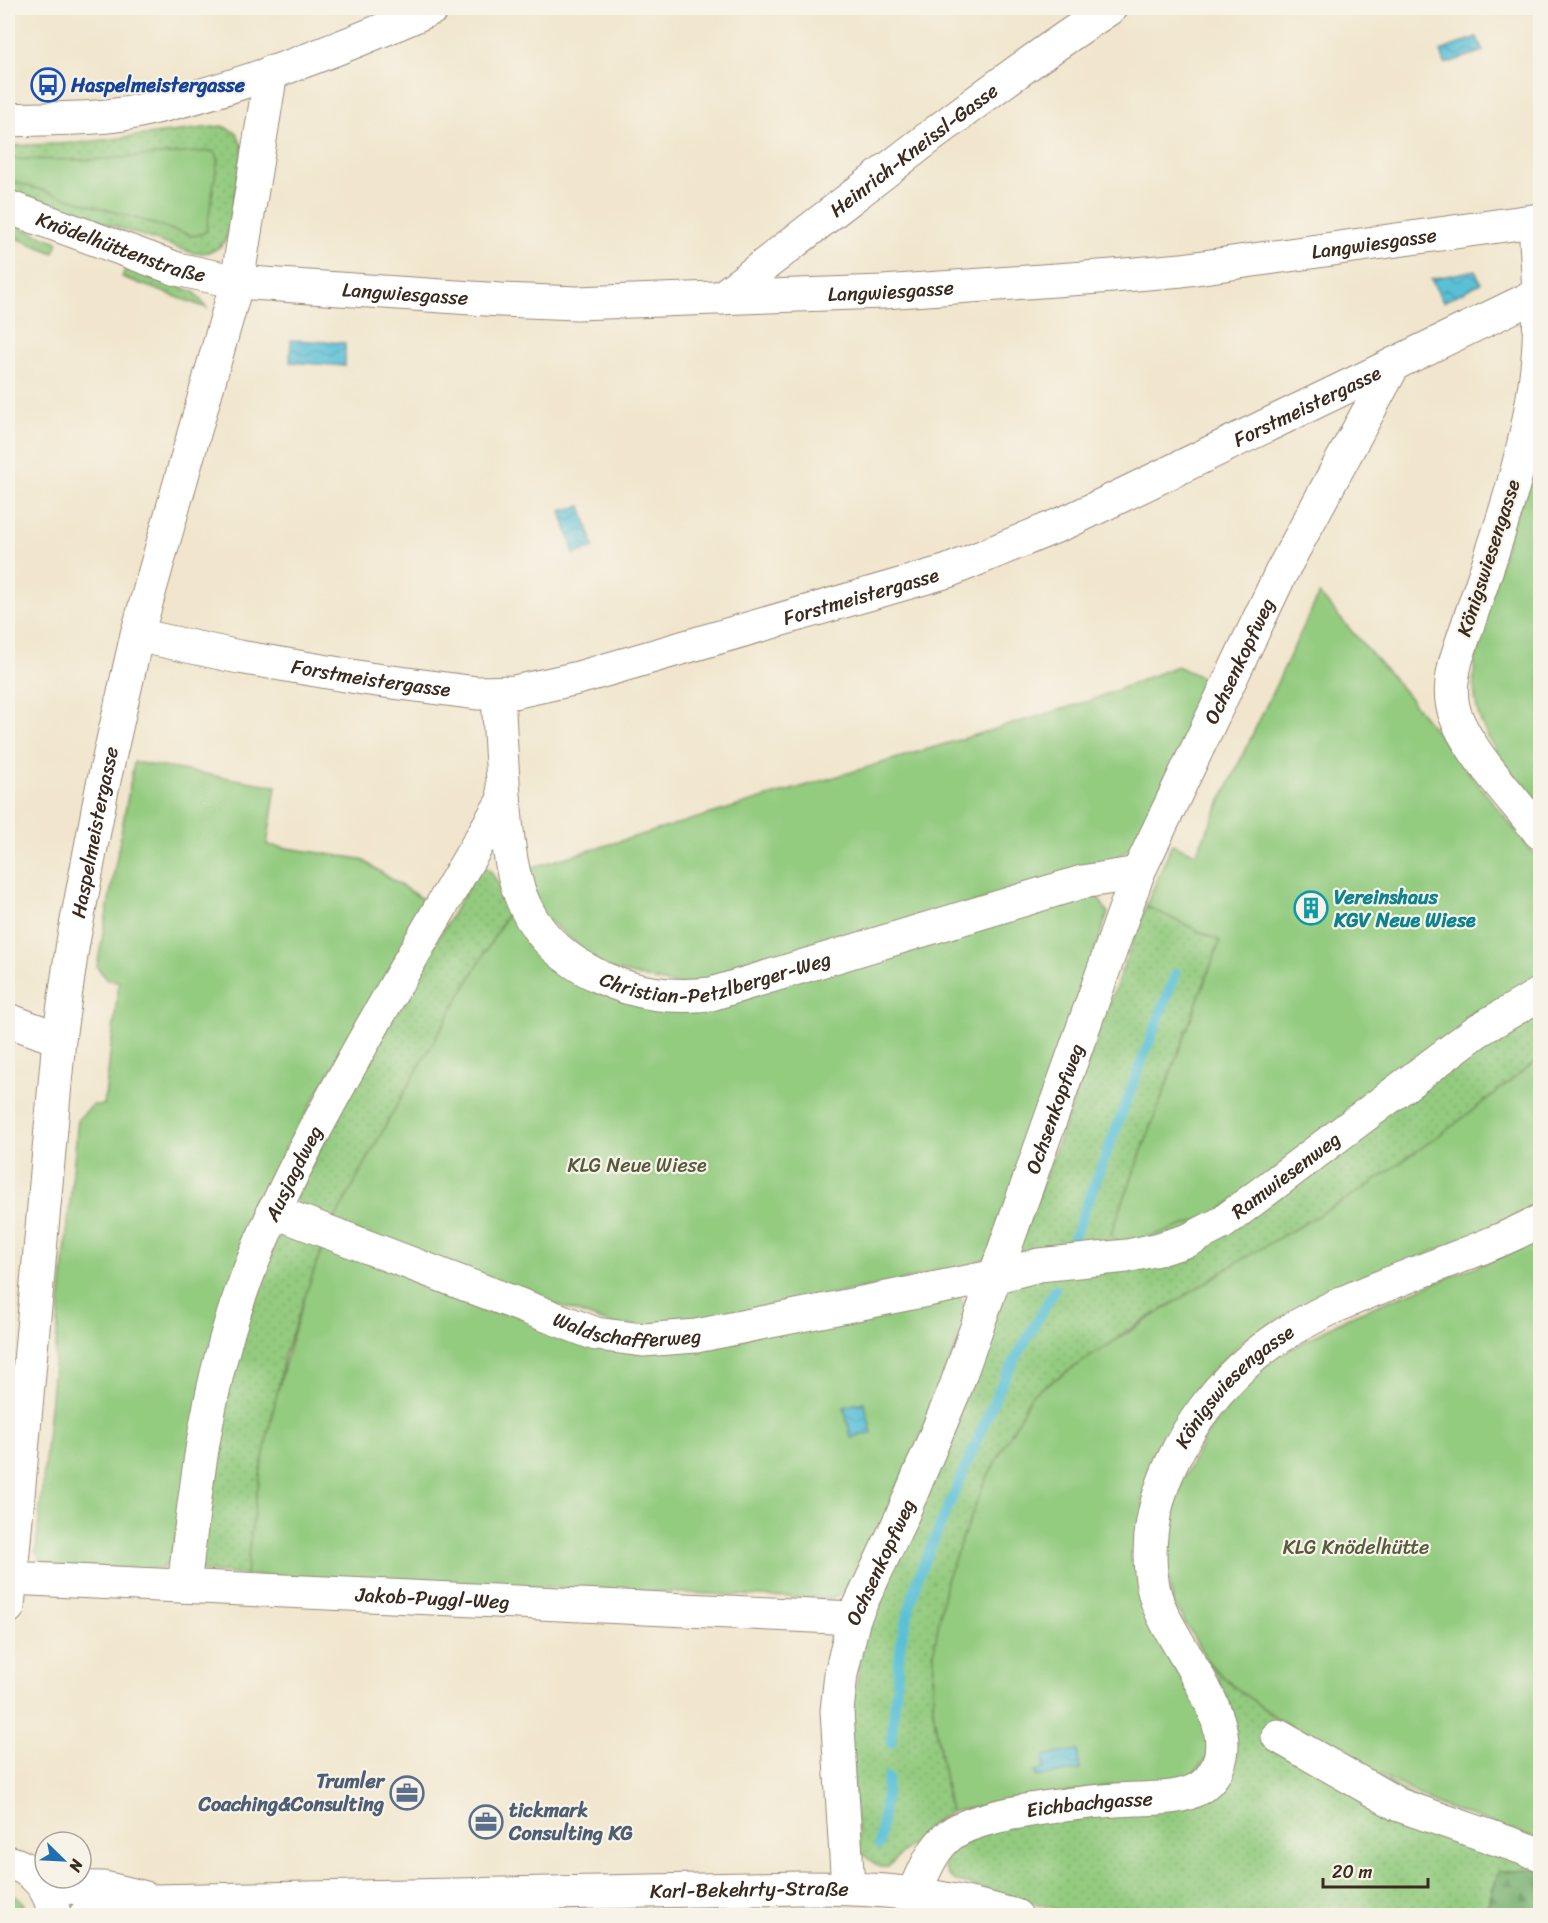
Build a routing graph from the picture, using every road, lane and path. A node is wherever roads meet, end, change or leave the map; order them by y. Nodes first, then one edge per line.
1 (429, 8) edge
2 (1110, 8) edge
3 (271, 72) junction
4 (8, 120) edge
5 (8, 207) edge
6 (1538, 220) edge
7 (237, 282) junction
8 (1539, 294) junction
9 (721, 298) junction
10 (1394, 364) junction
11 (137, 635) junction
12 (498, 694) junction
13 (504, 799) junction
14 (1540, 833) edge
15 (1138, 873) junction
16 (1540, 994) edge
17 (8, 1020) edge
18 (59, 1039) junction
19 (273, 1211) junction
20 (1540, 1221) edge
21 (997, 1276) junction
22 (184, 1586) junction
23 (9, 1593) edge
24 (854, 1618) junction
25 (1211, 1698) joint
26 (1278, 1736) dead end
27 (1540, 1854) edge
28 (9, 1858) edge
29 (848, 1888) junction
30 (915, 1892) junction
31 (155, 1900) junction
32 (50, 1901) edge
33 (85, 1916) edge
34 (1016, 1916) edge

1 - 3 street
2 - 9 street, Heinrich-Kneissl-Gasse
3 - 4 street
3 - 7 street, Haspelmeistergasse
5 - 7 street, Knödelhüttenstraße
6 - 8 street, Königswiesengasse
6 - 9 street, Langwiesgasse
7 - 9 street, Langwiesgasse
7 - 11 street, Haspelmeistergasse
8 - 10 street, Forstmeistergasse
8 - 14 street, Königswiesengasse
10 - 12 street, Forstmeistergasse
10 - 15 street, Ochsenkopfweg
11 - 12 street, Forstmeistergasse
11 - 18 street, Haspelmeistergasse
12 - 13 street, Christian-Petzlberger-Weg
13 - 15 street, Christian-Petzlberger-Weg
13 - 19 street, Ausjagdweg
15 - 21 street, Ochsenkopfweg
16 - 21 street, Ramwiesenweg
17 - 18 street
18 - 23 street, Haspelmeistergasse
19 - 21 street, Waldschafferweg
19 - 22 street, Ausjagdweg
20 - 25 street, Königswiesengasse
21 - 24 street, Ochsenkopfweg
22 - 23 street, Jakob-Puggl-Weg
22 - 24 street, Jakob-Puggl-Weg
24 - 29 street, Ochsenkopfweg
25 - 30 street, Eichbachgasse
26 - 27 street
28 - 32 street
29 - 30 street, Karl-Bekehrty-Straße
29 - 31 street, Karl-Bekehrty-Straße
30 - 34 street, Karl-Bekehrty-Straße
31 - 32 street, Karl-Bekehrty-Straße
31 - 33 street, Karl-Bekehrty-Straße

